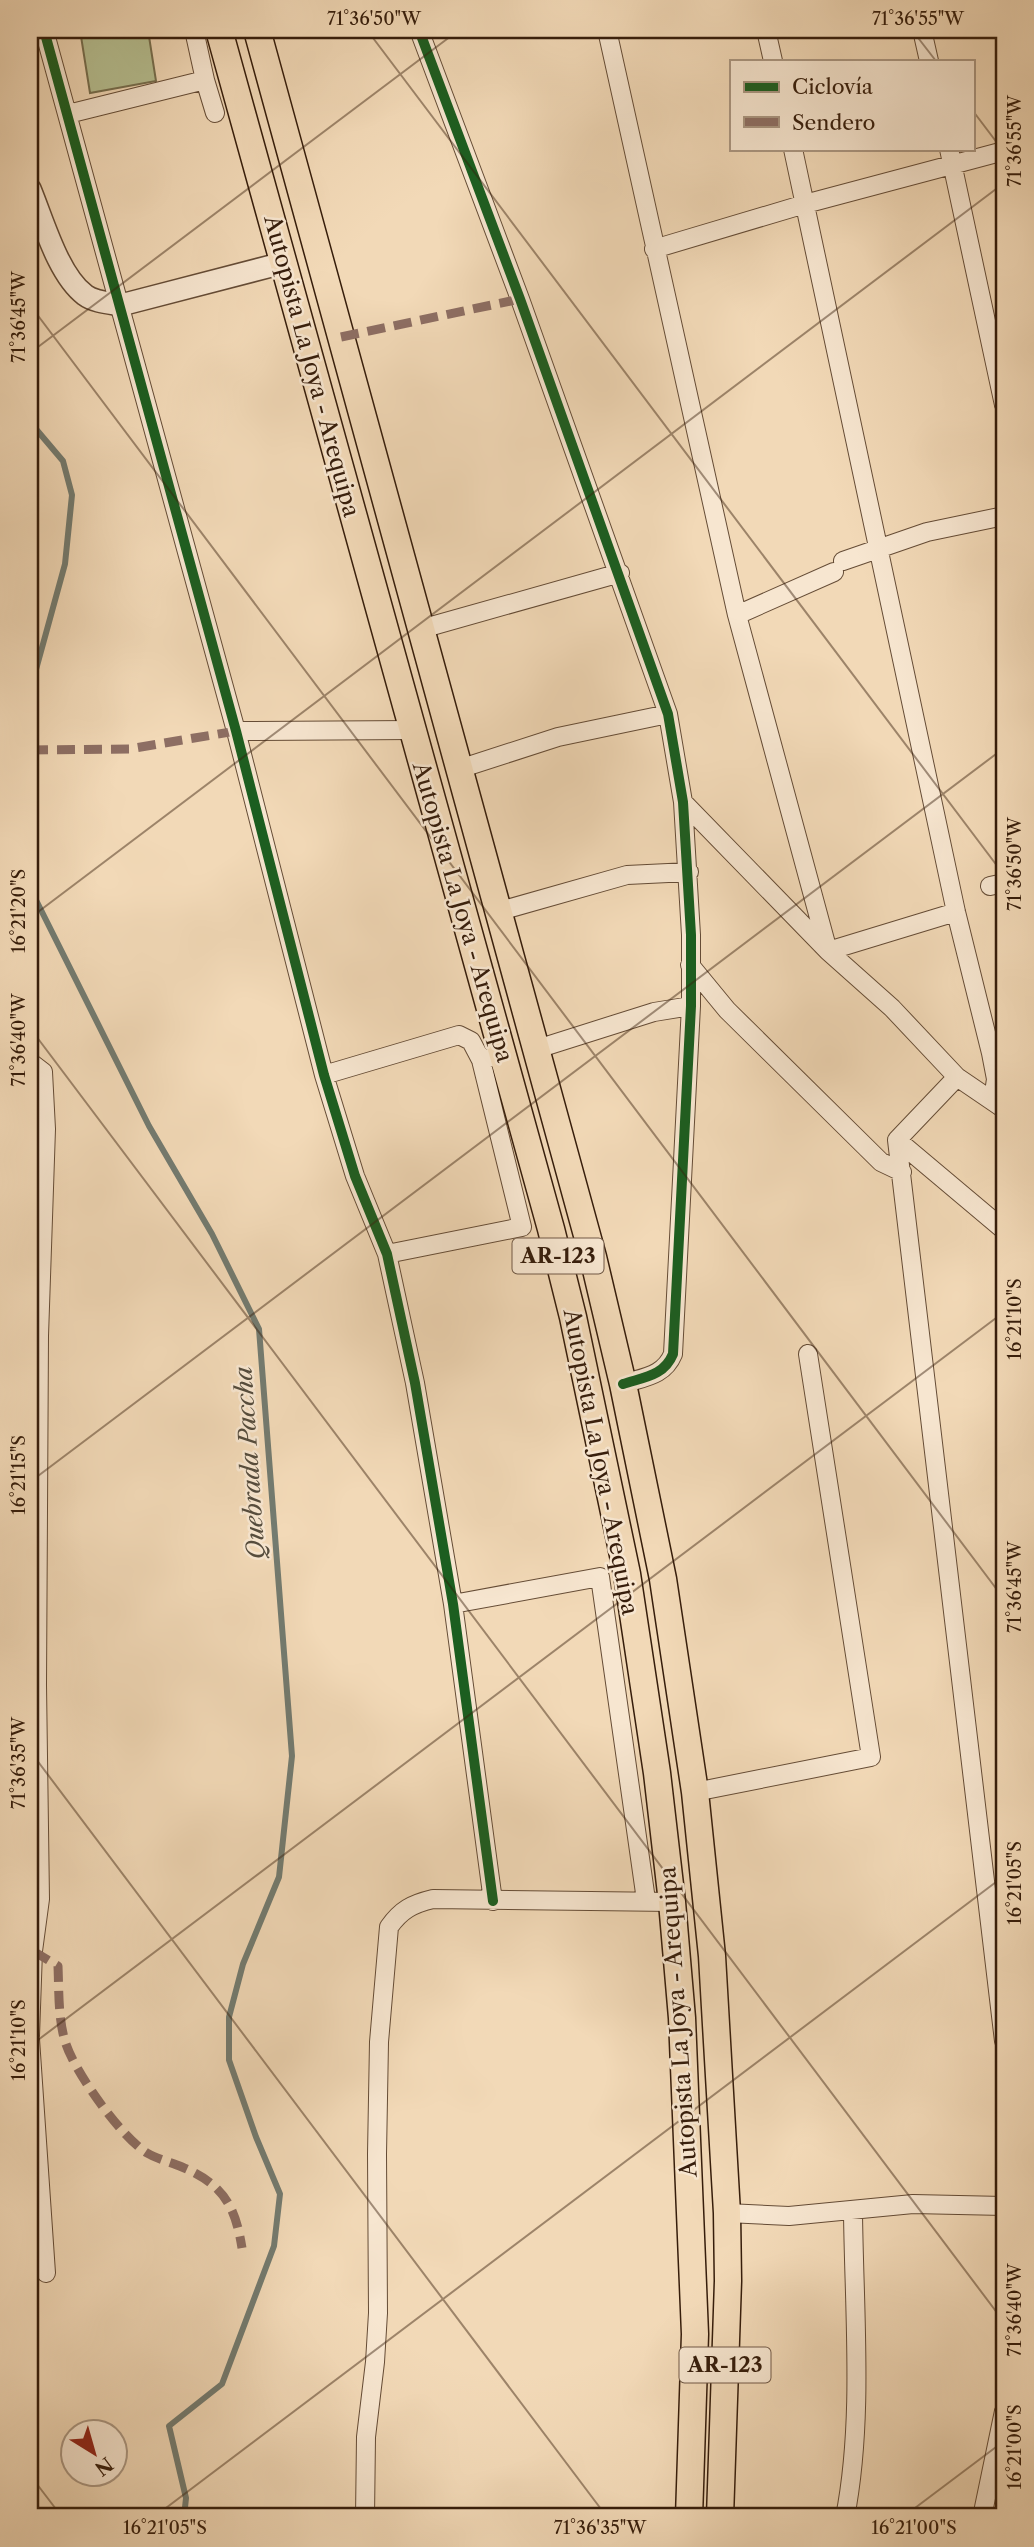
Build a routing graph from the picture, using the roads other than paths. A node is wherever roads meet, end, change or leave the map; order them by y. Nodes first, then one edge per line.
1 (44, 30) edge
2 (194, 30) edge
3 (219, 30) edge
4 (257, 30) edge
5 (419, 30) edge
6 (607, 30) edge
7 (766, 30) edge
8 (922, 30) edge
9 (773, 60) edge
10 (929, 60) edge
11 (205, 80) junction
12 (215, 113) dead end
13 (68, 114) junction
14 (793, 150) edge
15 (1004, 151) edge
16 (951, 157) edge
17 (30, 189) edge
18 (805, 204) junction
19 (654, 249) junction
20 (284, 263) junction
21 (121, 305) junction
22 (1004, 405) edge
23 (1004, 516) edge
24 (879, 547) junction
25 (620, 573) junction
26 (737, 615) junction
27 (421, 629) junction
28 (668, 713) junction
29 (413, 730) junction
30 (236, 731) junction
31 (459, 769) junction
32 (683, 802) junction
33 (689, 872) junction
34 (500, 911) junction
35 (956, 912) junction
36 (828, 951) junction
37 (690, 965) junction
38 (691, 1006) junction
39 (537, 1049) junction
40 (492, 1058) junction
41 (30, 1062) edge
42 (324, 1075) junction
43 (957, 1077) junction
44 (998, 1105) edge
45 (897, 1140) junction
46 (902, 1172) junction
47 (1004, 1230) edge
48 (387, 1254) junction
49 (34, 1336) edge
50 (808, 1354) dead end
51 (623, 1384) junction
52 (453, 1604) junction
53 (695, 1792) junction
54 (35, 1899) edge
55 (493, 1901) junction
56 (659, 1901) junction
57 (30, 2037) edge
58 (1004, 2041) edge
59 (1004, 2206) edge
60 (853, 2211) junction
61 (727, 2213) junction
62 (46, 2273) dead end
63 (1004, 2411) edge
64 (365, 2517) edge
65 (689, 2517) edge
66 (720, 2517) edge
67 (845, 2517) edge
68 (982, 2517) edge

1 - 13 street
2 - 11 street
3 - 20 main road, Autopista La Joya - Arequipa / AR-123
4 - 27 main road, Autopista La Joya - Arequipa / AR-123
5 - 25 street
6 - 19 street
7 - 9 street
8 - 10 street
11 - 12 street
11 - 13 street
13 - 21 street
14 - 18 street
15 - 16 street
16 - 18 street
16 - 22 street
17 - 21 street
18 - 19 street
18 - 24 street
19 - 26 street
20 - 21 street
20 - 29 main road, Autopista La Joya - Arequipa / AR-123
21 - 30 street
23 - 24 street
24 - 26 street
24 - 35 street
25 - 27 street
25 - 28 street
26 - 36 street
27 - 31 main road, Autopista La Joya - Arequipa / AR-123
28 - 31 street
28 - 32 street
29 - 30 street
29 - 40 main road, Autopista La Joya - Arequipa / AR-123
30 - 42 street
31 - 34 main road, Autopista La Joya - Arequipa / AR-123
32 - 33 street
32 - 36 street
33 - 34 street
33 - 37 street
34 - 39 main road, Autopista La Joya - Arequipa / AR-123
35 - 36 street
35 - 44 street
36 - 43 street
37 - 38 street
37 - 46 street
38 - 39 street
38 - 51 street
39 - 51 main road, Autopista La Joya - Arequipa / AR-123
40 - 42 street
40 - 48 street
40 - 56 main road, Autopista La Joya - Arequipa / AR-123
41 - 49 street
42 - 48 street
43 - 44 street
43 - 45 street
45 - 46 street
45 - 47 street
46 - 58 street
48 - 52 street
49 - 54 street
50 - 53 street
51 - 53 main road, Autopista La Joya - Arequipa / AR-123
52 - 55 street
52 - 56 street
53 - 61 main road, Autopista La Joya - Arequipa / AR-123
54 - 57 street
55 - 56 street
55 - 64 street
56 - 65 main road, Autopista La Joya - Arequipa / AR-123
57 - 62 street
59 - 60 street
60 - 61 street
60 - 67 street
61 - 66 main road, Autopista La Joya - Arequipa / AR-123
63 - 68 street

